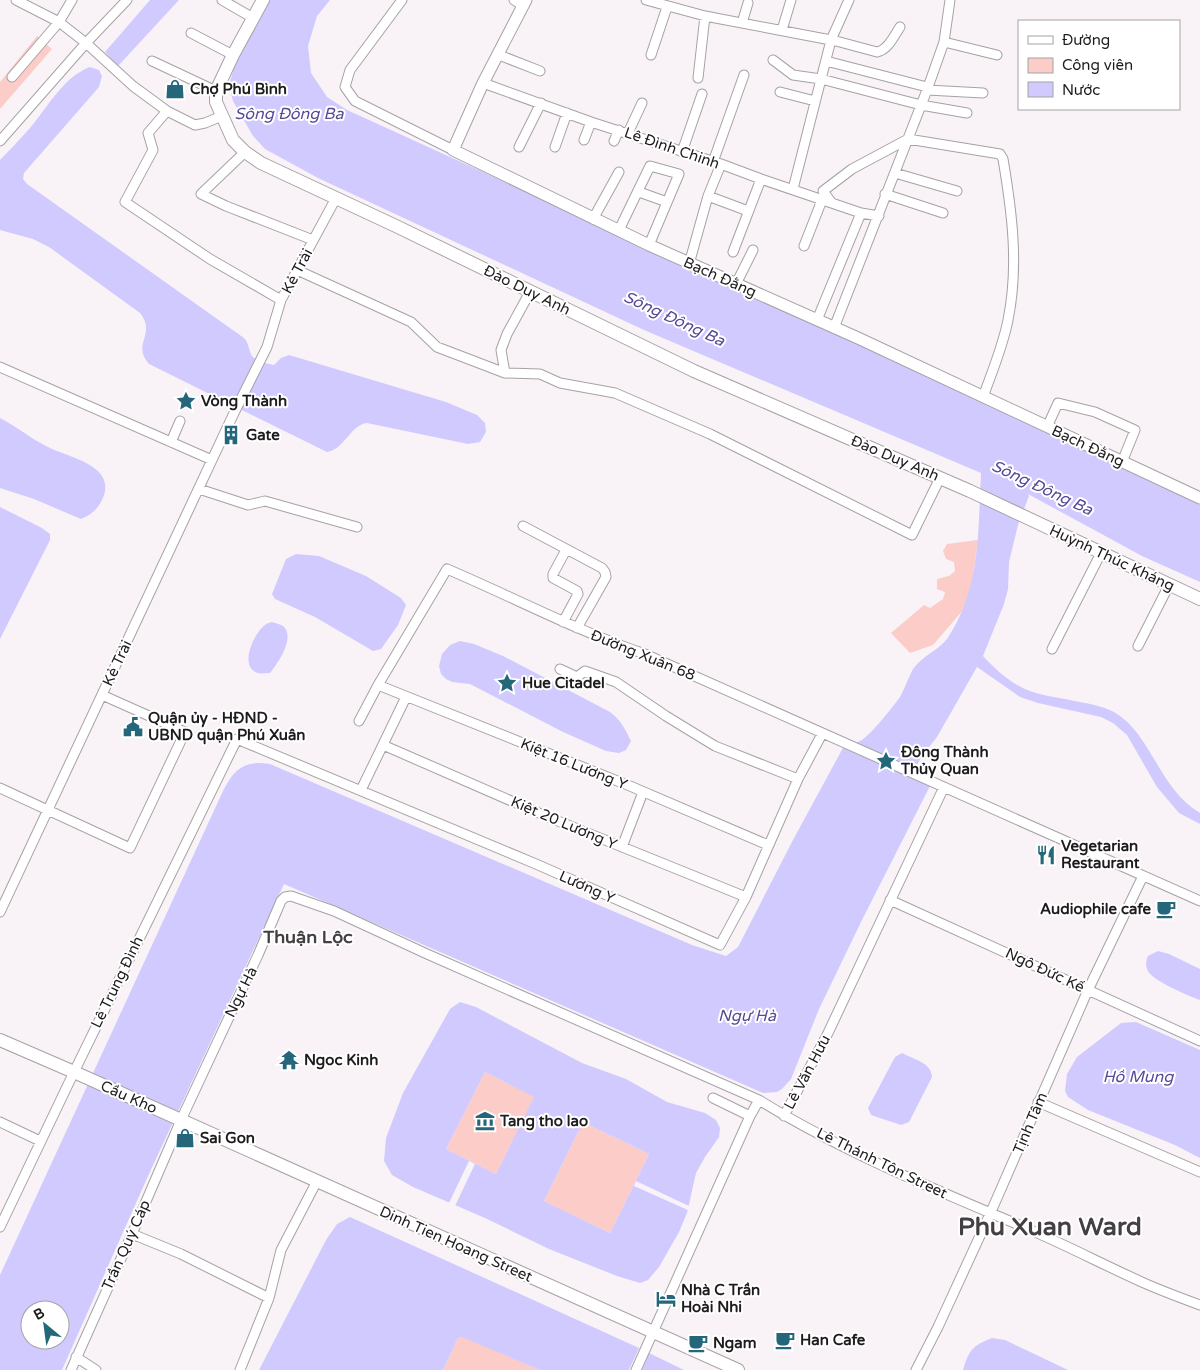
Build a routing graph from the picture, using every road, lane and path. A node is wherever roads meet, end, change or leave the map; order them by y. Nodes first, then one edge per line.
1 (17, 0) edge
2 (72, 0) edge
3 (127, 0) edge
4 (222, 0) edge
5 (262, 0) edge
6 (402, 0) edge
7 (646, 0) edge
8 (682, 0) edge
9 (791, 0) edge
10 (849, 0) edge
11 (950, 0) edge
12 (521, 2) edge
13 (748, 3) dead end
14 (667, 7) junction
15 (678, 10) junction
16 (705, 16) junction
17 (253, 18) junction
18 (59, 22) junction
19 (742, 23) junction
20 (900, 27) dead end
21 (782, 30) junction
22 (191, 33) dead end
23 (831, 40) junction
24 (944, 42) junction
25 (86, 43) junction
26 (233, 55) junction
27 (499, 55) junction
28 (651, 55) dead end
29 (996, 55) dead end
30 (773, 60) dead end
31 (826, 60) junction
32 (152, 61) dead end
33 (540, 71) dead end
34 (744, 75) dead end
35 (12, 77) dead end
36 (698, 78) dead end
37 (821, 79) junction
38 (484, 83) junction
39 (927, 88) junction
40 (216, 91) junction
41 (780, 92) dead end
42 (983, 93) dead end
43 (702, 94) dead end
44 (815, 101) junction
45 (642, 102) dead end
46 (541, 103) junction
47 (921, 105) junction
48 (167, 111) junction
49 (567, 113) junction
50 (967, 113) dead end
51 (222, 116) junction
52 (591, 122) junction
53 (624, 132) junction
54 (908, 139) junction
55 (584, 140) dead end
56 (0, 141) edge
57 (614, 141) dead end
58 (519, 147) dead end
59 (555, 147) dead end
60 (453, 150) junction
61 (245, 152) junction
62 (682, 152) junction
63 (717, 163) junction
64 (619, 172) dead end
65 (895, 172) junction
66 (761, 180) junction
67 (793, 189) junction
68 (638, 192) junction
69 (956, 192) dead end
70 (885, 194) junction
71 (708, 196) junction
72 (336, 198) junction
73 (822, 200) junction
74 (667, 202) junction
75 (831, 202) junction
76 (748, 211) junction
77 (861, 213) junction
78 (943, 213) dead end
79 (879, 216) junction
80 (593, 219) junction
81 (619, 230) junction
82 (313, 240) junction
83 (649, 245) junction
84 (804, 246) dead end
85 (753, 250) dead end
86 (733, 252) dead end
87 (689, 264) junction
88 (297, 270) junction
89 (736, 284) junction
90 (530, 292) junction
91 (281, 300) junction
92 (817, 320) junction
93 (834, 328) junction
94 (0, 367) edge
95 (505, 373) junction
96 (983, 397) junction
97 (180, 421) dead end
98 (1047, 427) junction
99 (170, 442) junction
100 (212, 460) junction
101 (1122, 462) junction
102 (940, 478) junction
103 (199, 489) junction
104 (1200, 498) edge
105 (1024, 516) joint
106 (523, 526) dead end
107 (357, 527) dead end
108 (566, 550) junction
109 (1101, 553) junction
110 (1169, 585) junction
111 (1200, 599) edge
112 (564, 622) junction
113 (577, 628) junction
114 (1138, 646) dead end
115 (1052, 649) dead end
116 (560, 669) dead end
117 (378, 685) junction
118 (102, 695) junction
119 (406, 697) junction
120 (359, 721) dead end
121 (822, 734) junction
122 (237, 739) joint
123 (383, 745) junction
124 (798, 779) junction
125 (944, 787) junction
126 (0, 788) edge
127 (361, 790) junction
128 (643, 792) junction
129 (48, 810) junction
130 (768, 845) junction
131 (622, 847) junction
132 (1143, 876) junction
133 (746, 897) junction
134 (890, 900) junction
135 (1200, 901) edge
136 (0, 912) edge
137 (1088, 990) junction
138 (0, 1040) edge
139 (1200, 1041) edge
140 (78, 1074) junction
141 (713, 1098) dead end
142 (759, 1100) junction
143 (1038, 1102) junction
144 (750, 1116) junction
145 (784, 1116) junction
146 (178, 1119) junction
147 (0, 1122) edge
148 (40, 1140) junction
149 (1200, 1172) edge
150 (317, 1181) junction
151 (990, 1214) junction
152 (0, 1227) edge
153 (132, 1234) junction
154 (268, 1298) junction
155 (1200, 1305) edge
156 (653, 1332) junction
157 (76, 1357) junction
158 (70, 1370) edge
159 (96, 1370) edge
160 (240, 1370) edge
161 (636, 1370) edge
162 (738, 1370) edge
163 (916, 1370) edge

1 - 18 street
2 - 18 street
3 - 25 street
4 - 17 street
5 - 17 main road
6 - 60 street, Bạch Đằng
7 - 14 street
8 - 15 street
9 - 21 street
10 - 23 street
11 - 24 street
12 - 27 street
13 - 19 street
14 - 15 street
14 - 28 street
15 - 16 street
16 - 19 street
16 - 36 street
17 - 26 main road
18 - 25 street
18 - 35 street
19 - 21 street
20 - 23 street
21 - 23 street
22 - 26 street
23 - 31 street
24 - 29 street
24 - 39 street
25 - 48 street
25 - 56 street
26 - 40 main road
27 - 33 street
27 - 38 street
30 - 37 street
31 - 37 street
31 - 39 street
32 - 40 street
34 - 63 street
37 - 44 street
37 - 47 street
38 - 46 street, Lê Đình Chinh
38 - 60 street
39 - 42 street
39 - 47 street
40 - 51 main road, Đào Duy Anh
41 - 44 street
43 - 62 street
44 - 67 street
45 - 53 street
46 - 49 street, Lê Đình Chinh
46 - 58 street
47 - 50 street
47 - 54 street
48 - 51 street
48 - 91 street
49 - 52 street, Lê Đình Chinh
49 - 59 street
51 - 61 main road, Đào Duy Anh
52 - 53 street, Lê Đình Chinh
52 - 55 street
53 - 57 street
53 - 62 street, Lê Đình Chinh
54 - 65 street
54 - 75 street
54 - 96 street
60 - 80 street, Bạch Đằng
61 - 72 main road, Đào Duy Anh
61 - 82 street
62 - 63 street, Lê Đình Chinh
63 - 66 street, Lê Đình Chinh
63 - 71 street
64 - 80 street
65 - 69 street
65 - 70 street
66 - 67 street, Lê Đình Chinh
66 - 76 street
67 - 73 street, Lê Đình Chinh
68 - 74 street
68 - 74 street
68 - 81 street
70 - 78 street
70 - 79 street
71 - 76 street
71 - 87 street
72 - 82 street, Kẻ Trài
72 - 90 main road, Đào Duy Anh
73 - 75 street, Lê Đình Chinh
73 - 84 street
74 - 83 street
75 - 77 street, Lê Đình Chinh
76 - 86 street
77 - 79 street, Lê Đình Chinh
77 - 92 street
79 - 93 street
80 - 81 street, Bạch Đằng
81 - 83 street, Bạch Đằng
82 - 88 street, Kẻ Trài
83 - 87 street, Bạch Đằng
85 - 89 street
87 - 89 street, Bạch Đằng
88 - 91 street, Kẻ Trài
88 - 95 street
89 - 92 street, Bạch Đằng
90 - 95 street
90 - 102 main road, Đào Duy Anh
91 - 100 street, Kẻ Trài
92 - 93 street, Bạch Đằng
93 - 96 street, Bạch Đằng
94 - 99 street
95 - 102 street
96 - 98 street, Bạch Đằng
97 - 99 street
98 - 101 street, Bạch Đằng
98 - 101 street
99 - 100 street
100 - 103 street, Kẻ Trài
101 - 104 street, Bạch Đằng
102 - 105 main road, Đào Duy Anh
103 - 107 street
103 - 118 street, Kẻ Trài
105 - 109 main road, Huỳnh Thúc Kháng
106 - 108 street
108 - 112 street
108 - 113 street
109 - 110 main road, Huỳnh Thúc Kháng
109 - 115 street
110 - 111 main road, Huỳnh Thúc Kháng
110 - 114 street
112 - 113 street, Đường Xuân 68
112 - 117 street, Đường Xuân 68
113 - 121 street, Đường Xuân 68
116 - 124 street
117 - 119 street, Kiệt 16 Lương Y
117 - 120 street
118 - 129 street, Kẻ Trài
118 - 129 street
119 - 123 street
119 - 128 street, Kiệt 16 Lương Y
121 - 124 street, Lương Y
121 - 125 street, Đường Xuân 68
122 - 127 street, Lương Y
122 - 140 street, Lê Trung Đình
123 - 127 street
123 - 131 street, Kiệt 20 Lương Y
124 - 130 street, Lương Y
125 - 132 street
125 - 134 street, Lê Văn Hưu
126 - 129 street
127 - 133 street, Lương Y
128 - 130 street, Kiệt 16 Lương Y
128 - 131 street
129 - 136 street, Kẻ Trài
130 - 133 street, Lương Y
131 - 133 street, Kiệt 20 Lương Y
132 - 135 street
132 - 137 street, Tịnh Tâm
134 - 137 street, Ngô Đức Kế
134 - 145 street, Lê Văn Hưu
137 - 139 street, Ngô Đức Kế
137 - 143 street, Tịnh Tâm
138 - 140 main road, Cầu Kho
140 - 146 main road, Cầu Kho
140 - 148 street, Lê Trung Đình
141 - 144 street
142 - 144 street, Lê Văn Hưu
142 - 145 street, Lê Văn Hưu
142 - 146 street, Ngự Hà
143 - 149 street
143 - 151 street, Tịnh Tâm
144 - 156 street, Lê Văn Hưu
145 - 151 street, Lê Thánh Tôn Street
146 - 150 main road, Dinh Tien Hoang Street
146 - 153 street, Trần Quý Cáp
147 - 148 street
148 - 152 street, Lê Trung Đình
150 - 154 street
150 - 156 main road, Dinh Tien Hoang Street
151 - 155 street, Lê Thánh Tôn Street
151 - 163 street, Tịnh Tâm
153 - 154 street
153 - 157 street, Trần Quý Cáp
154 - 160 street
156 - 161 street, Lê Văn Hưu
156 - 162 main road, Dinh Tien Hoang Street
157 - 158 street, Trần Quý Cáp
157 - 159 street

